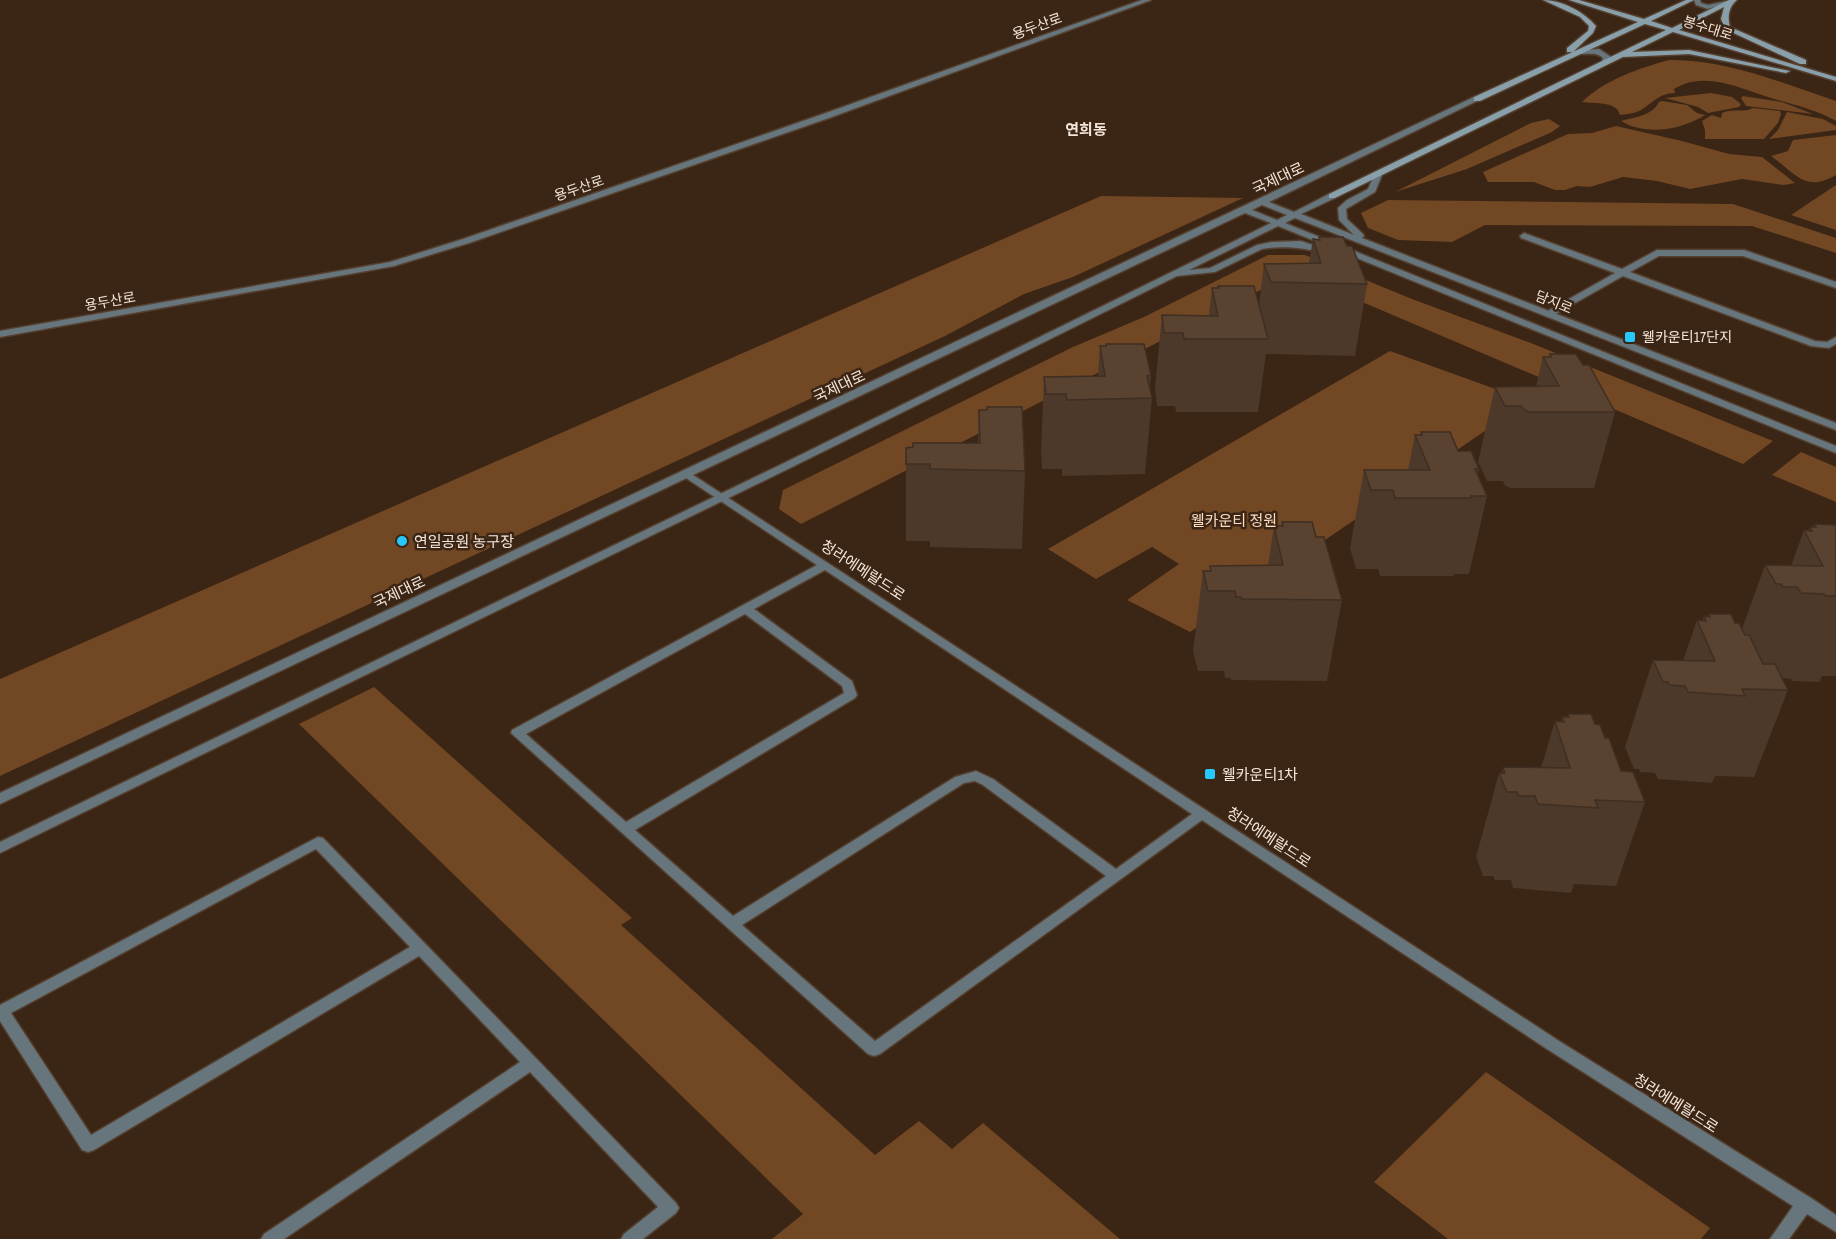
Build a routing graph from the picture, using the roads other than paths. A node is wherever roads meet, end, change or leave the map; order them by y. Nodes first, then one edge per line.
1 (1148, 0) edge
2 (1546, 0) edge
3 (1572, 0) edge
4 (1691, 0) edge
5 (1698, 0) edge
6 (1730, 2) edge
7 (1644, 21) junction
8 (1671, 29) junction
9 (1577, 52) junction
10 (1616, 56) junction
11 (1604, 62) junction
12 (1552, 63) junction
13 (1836, 79) edge
14 (1477, 99) joint
15 (1378, 175) junction
16 (1332, 196) joint
17 (1262, 202) junction
18 (1246, 210) junction
19 (1294, 215) junction
20 (1279, 223) junction
21 (1524, 236) dead end
22 (1396, 253) junction
23 (1373, 263) junction
24 (1621, 273) junction
25 (1170, 276) junction
26 (1836, 285) edge
27 (1549, 314) junction
28 (0, 334) edge
29 (1836, 340) edge
30 (1836, 427) edge
31 (1836, 450) edge
32 (687, 474) junction
33 (722, 497) junction
34 (826, 565) junction
35 (746, 609) junction
36 (0, 799) edge
37 (1203, 813) junction
38 (625, 829) junction
39 (0, 848) edge
40 (1116, 876) junction
41 (732, 924) junction
42 (420, 948) junction
43 (1, 1012) edge
44 (531, 1063) junction
45 (1805, 1203) junction
46 (1836, 1224) edge
47 (270, 1239) edge
48 (630, 1239) edge
49 (1779, 1239) edge

1 - 28 street, 용두산로
2 - 12 main road
3 - 7 main road, 봉수대로
4 - 7 main road, 국제대로
5 - 6 street
6 - 8 main road
6 - 13 main road
7 - 8 main road, 봉수대로
7 - 9 main road, 국제대로
8 - 10 main road
8 - 13 main road, 봉수대로
9 - 11 street
9 - 12 main road, 국제대로
10 - 11 main road
10 - 13 main road
11 - 15 main road
12 - 14 main road, 국제대로
14 - 17 street, 국제대로
15 - 16 main road
15 - 22 street
16 - 19 street
17 - 18 street, 국제대로
17 - 19 street, 담지로
18 - 20 street
18 - 32 street, 국제대로
19 - 20 street
19 - 22 street, 담지로
20 - 23 street
20 - 25 street
21 - 24 street
22 - 23 street
22 - 27 street, 담지로
23 - 25 street
23 - 31 street
24 - 26 street
24 - 27 street
24 - 29 street
25 - 33 street
27 - 30 street, 담지로
32 - 33 street, 청라에메랄드로
32 - 36 street, 국제대로
33 - 34 street, 청라에메랄드로
33 - 39 street
34 - 35 street
34 - 37 street, 청라에메랄드로
35 - 38 street
35 - 38 street
37 - 40 street
37 - 45 street, 청라에메랄드로
38 - 41 street
40 - 41 street
40 - 41 street
42 - 43 street
42 - 43 street
42 - 44 street
44 - 47 street
44 - 48 street
45 - 46 street, 청라에메랄드로
45 - 49 street

